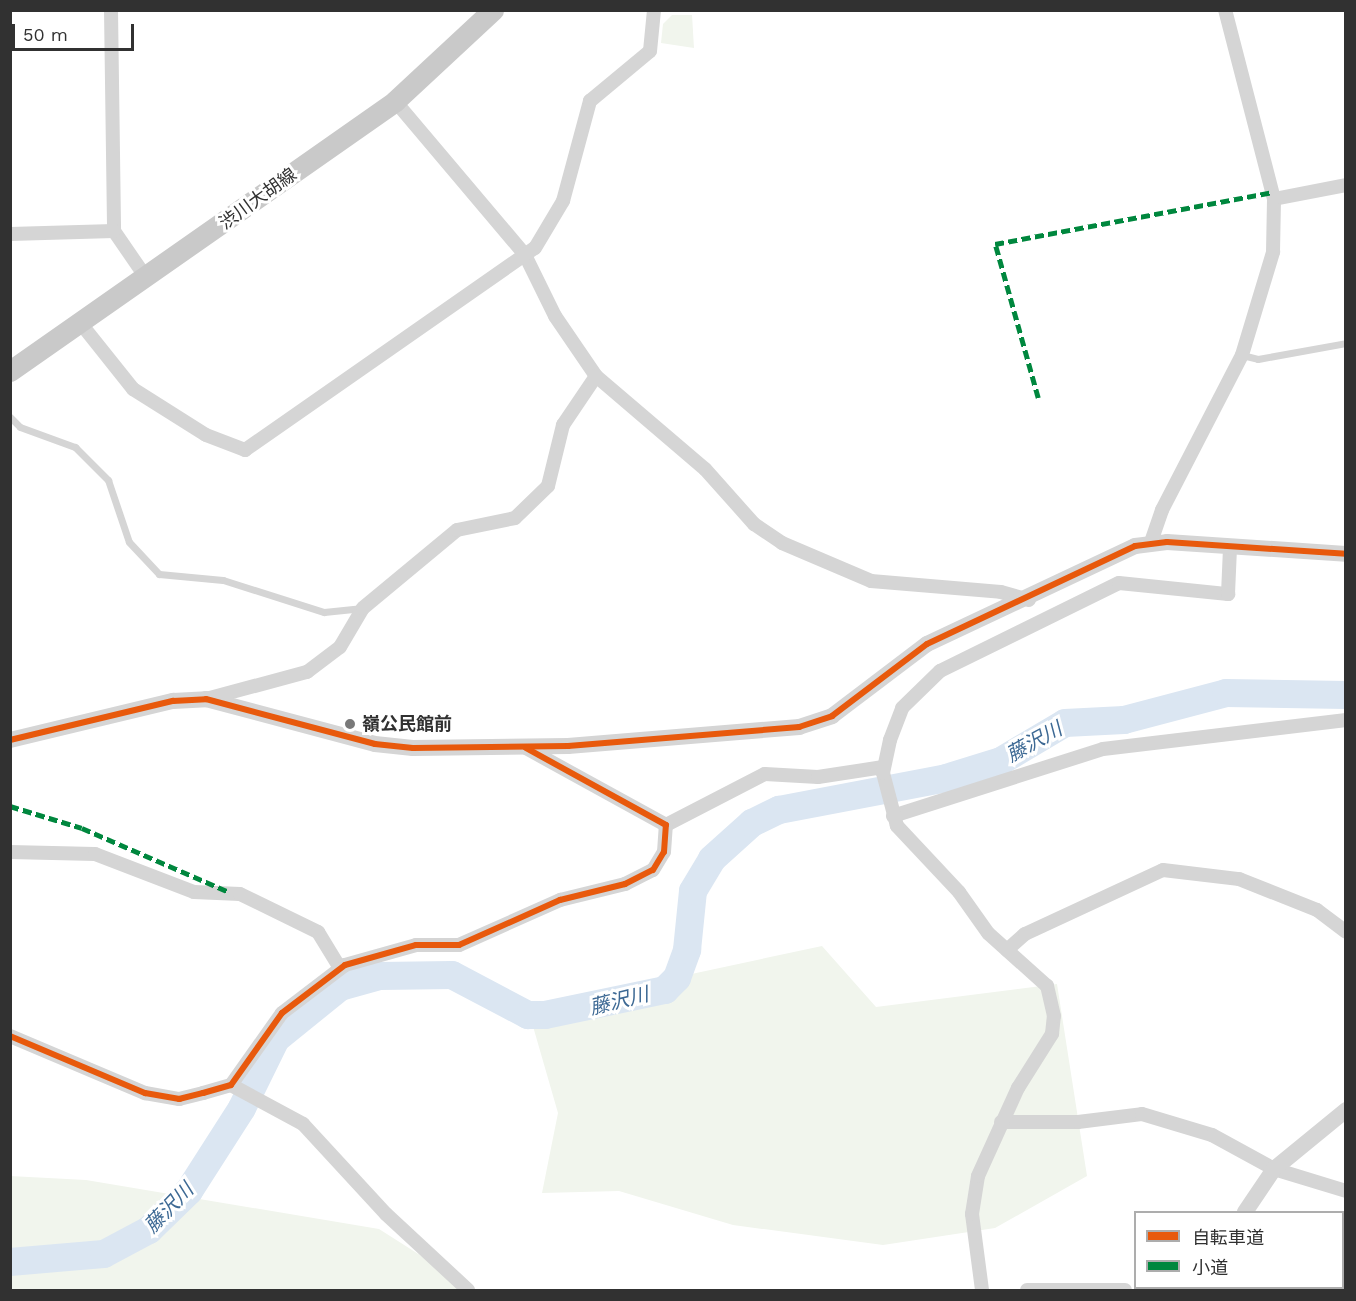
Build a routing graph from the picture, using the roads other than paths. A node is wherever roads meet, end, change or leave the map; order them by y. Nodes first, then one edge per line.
1 (111, 10) edge
2 (493, 10) edge
3 (654, 10) edge
4 (1225, 10) edge
5 (395, 101) junction
6 (1346, 185) edge
7 (1274, 199) junction
8 (114, 231) junction
9 (10, 234) edge
10 (525, 255) junction
11 (147, 279) junction
12 (82, 325) junction
13 (1346, 343) edge
14 (1242, 355) junction
15 (10, 371) edge
16 (596, 375) junction
17 (10, 417) edge
18 (1151, 543) junction
19 (1230, 548) junction
20 (1346, 554) edge
21 (1029, 600) junction
22 (363, 608) junction
23 (206, 699) junction
24 (1346, 720) edge
25 (10, 740) edge
26 (524, 747) junction
27 (883, 770) junction
28 (892, 812) junction
29 (666, 825) junction
30 (10, 852) edge
31 (1346, 932) edge
32 (1007, 950) junction
33 (340, 968) junction
34 (10, 1036) edge
35 (231, 1085) junction
36 (1346, 1110) edge
37 (1002, 1122) junction
38 (1274, 1169) junction
39 (1346, 1191) edge
40 (1246, 1211) edge
41 (1059, 1289) edge
42 (468, 1290) edge
43 (982, 1290) edge
44 (1028, 1290) edge
45 (1125, 1290) edge

1 - 8 street
2 - 5 main road, 渋川大胡線
3 - 10 street
4 - 7 street
5 - 10 street
5 - 11 main road, 渋川大胡線
6 - 7 street
7 - 14 street
8 - 9 street
8 - 11 street
10 - 12 street
10 - 16 street
11 - 12 main road, 渋川大胡線
12 - 15 main road, 渋川大胡線
13 - 14 lane
14 - 18 street
16 - 21 street
16 - 22 street
17 - 22 lane
18 - 19 street
18 - 21 street
19 - 20 street
19 - 27 street
21 - 26 street
22 - 23 street
23 - 25 street
23 - 26 street
24 - 28 street
26 - 29 street
27 - 28 street
27 - 29 street
28 - 32 street
29 - 33 street
30 - 33 street
31 - 32 street
32 - 37 street
33 - 35 street
34 - 35 street
35 - 42 street
36 - 38 street
37 - 38 street
37 - 43 street
38 - 39 street
38 - 40 street
41 - 44 street
41 - 45 street

